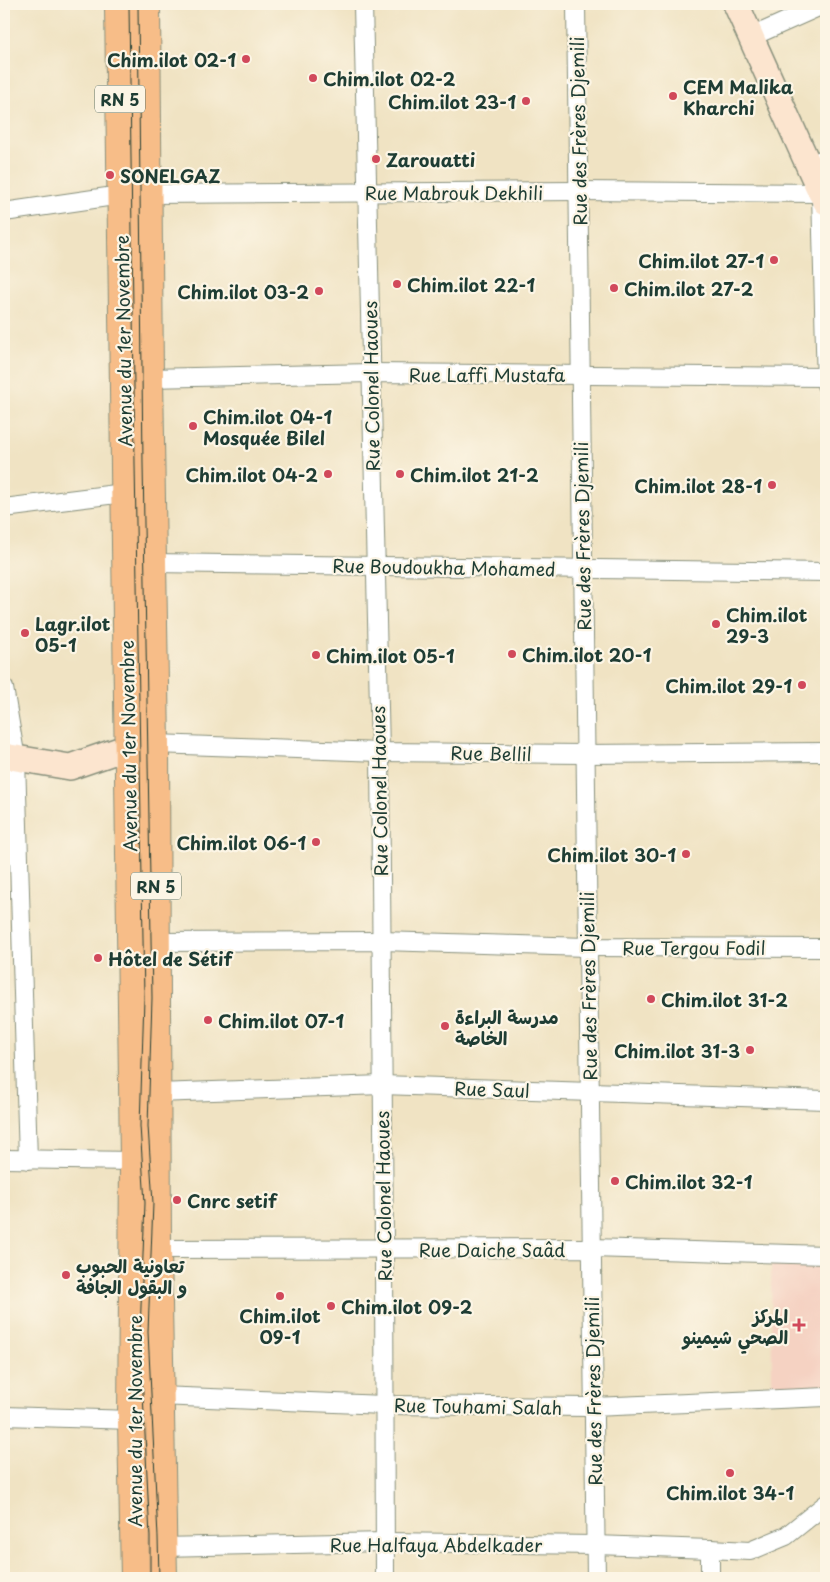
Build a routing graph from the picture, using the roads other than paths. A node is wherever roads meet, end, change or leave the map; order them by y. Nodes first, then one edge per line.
1 (119, 4) edge
2 (146, 4) edge
3 (363, 4) edge
4 (576, 4) edge
5 (736, 4) edge
6 (825, 4) edge
7 (751, 37) junction
8 (817, 162) edge
9 (367, 192) junction
10 (578, 192) junction
11 (148, 194) junction
12 (121, 195) junction
13 (823, 198) edge
14 (4, 212) edge
15 (371, 373) junction
16 (580, 375) junction
17 (826, 377) edge
18 (149, 378) junction
19 (826, 385) edge
20 (124, 493) junction
21 (4, 508) edge
22 (152, 563) junction
23 (376, 566) junction
24 (582, 568) junction
25 (826, 572) edge
26 (4, 688) edge
27 (155, 744) junction
28 (128, 747) junction
29 (380, 752) junction
30 (826, 752) edge
31 (584, 754) junction
32 (10, 757) edge
33 (381, 941) junction
34 (156, 942) junction
35 (587, 947) junction
36 (826, 948) edge
37 (382, 1086) junction
38 (157, 1093) junction
39 (589, 1093) junction
40 (826, 1100) edge
41 (4, 1159) edge
42 (28, 1160) junction
43 (134, 1161) junction
44 (591, 1248) junction
45 (157, 1249) junction
46 (384, 1249) junction
47 (826, 1255) edge
48 (159, 1396) junction
49 (826, 1397) edge
50 (384, 1405) junction
51 (593, 1407) junction
52 (4, 1416) edge
53 (132, 1420) junction
54 (826, 1504) edge
55 (385, 1542) junction
56 (595, 1545) junction
57 (162, 1546) junction
58 (710, 1549) junction
59 (135, 1578) edge
60 (163, 1578) edge
61 (385, 1578) edge
62 (596, 1578) edge
63 (710, 1578) edge

1 - 12 main road, Avenue du 1er Novembre / RN 5
2 - 11 main road, RN 5
3 - 9 street, Rue Colonel Haoues
4 - 10 street, Rue des Frères Djemili
5 - 7 street
6 - 7 street
7 - 8 street
8 - 13 street
9 - 10 street, Rue Mabrouk Dekhili
9 - 11 street, Rue Mabrouk Dekhili
9 - 15 street, Rue Colonel Haoues
10 - 13 street, Rue Mabrouk Dekhili
10 - 16 street, Rue des Frères Djemili
11 - 12 street, Rue Mabrouk Dekhili
11 - 18 main road, Avenue du 1er Novembre / RN 5
12 - 14 street, Rue Mabrouk Dekhili
12 - 20 main road, Avenue du 1er Novembre / RN 5
13 - 17 street
15 - 16 street, Rue Laffi Mustafa
15 - 18 street, Rue Laffi Mustafa
15 - 23 street, Rue Colonel Haoues
16 - 17 street, Rue Laffi Mustafa
16 - 24 street, Rue des Frères Djemili
17 - 19 street
18 - 22 main road, Avenue du 1er Novembre / RN 5
20 - 21 street
20 - 28 main road, Avenue du 1er Novembre / RN 5
22 - 23 street, Rue Boudoukha Mohamed
22 - 27 main road, Avenue du 1er Novembre / RN 5
23 - 24 street, Rue Boudoukha Mohamed
23 - 29 street, Rue Colonel Haoues
24 - 25 street, Rue Boudoukha Mohamed
24 - 31 street, Rue des Frères Djemili
26 - 32 street
27 - 29 street, Rue Bellil
27 - 34 main road, Avenue du 1er Novembre / RN 5
28 - 32 street
28 - 43 main road, Avenue du 1er Novembre / RN 5
29 - 31 street, Rue Bellil
29 - 33 street, Rue Colonel Haoues
30 - 31 street, Rue Bellil
31 - 35 street, Rue des Frères Djemili
32 - 42 street
33 - 34 street, Rue Tergou Fodil
33 - 35 street, Rue Tergou Fodil
33 - 37 street, Rue Colonel Haoues
34 - 38 main road, Avenue du 1er Novembre / RN 5
35 - 36 street, Rue Tergou Fodil
35 - 39 street, Rue des Frères Djemili
37 - 38 street, Rue Saul
37 - 39 street, Rue Saul
37 - 46 street, Rue Colonel Haoues
38 - 45 main road, Avenue du 1er Novembre / RN 5
39 - 40 street, Rue Saul
39 - 44 street, Rue des Frères Djemili
41 - 42 street
42 - 43 street
43 - 53 main road, Avenue du 1er Novembre / RN 5
44 - 46 street, Rue Daiche Saâd
44 - 47 street, Rue Daiche Saâd
44 - 51 street, Rue des Frères Djemili
45 - 46 street, Rue Daiche Saâd
45 - 48 main road, Avenue du 1er Novembre / RN 5
46 - 50 street, Rue Colonel Haoues
48 - 50 street, Rue Touhami Salah
48 - 57 main road, Avenue du 1er Novembre / RN 5
49 - 51 street, Rue Touhami Salah
50 - 51 street, Rue Touhami Salah
50 - 55 street, Rue Colonel Haoues
51 - 56 street, Rue des Frères Djemili
52 - 53 street
53 - 59 main road, Avenue du 1er Novembre / RN 5
54 - 58 street, Rue Halfaya Abdelkader
55 - 56 street, Rue Halfaya Abdelkader
55 - 57 street, Rue Halfaya Abdelkader
55 - 61 street, Rue Colonel Haoues
56 - 58 street, Rue Halfaya Abdelkader
56 - 62 street, Rue des Frères Djemili
57 - 60 main road, Avenue du 1er Novembre / RN 5
58 - 63 street

